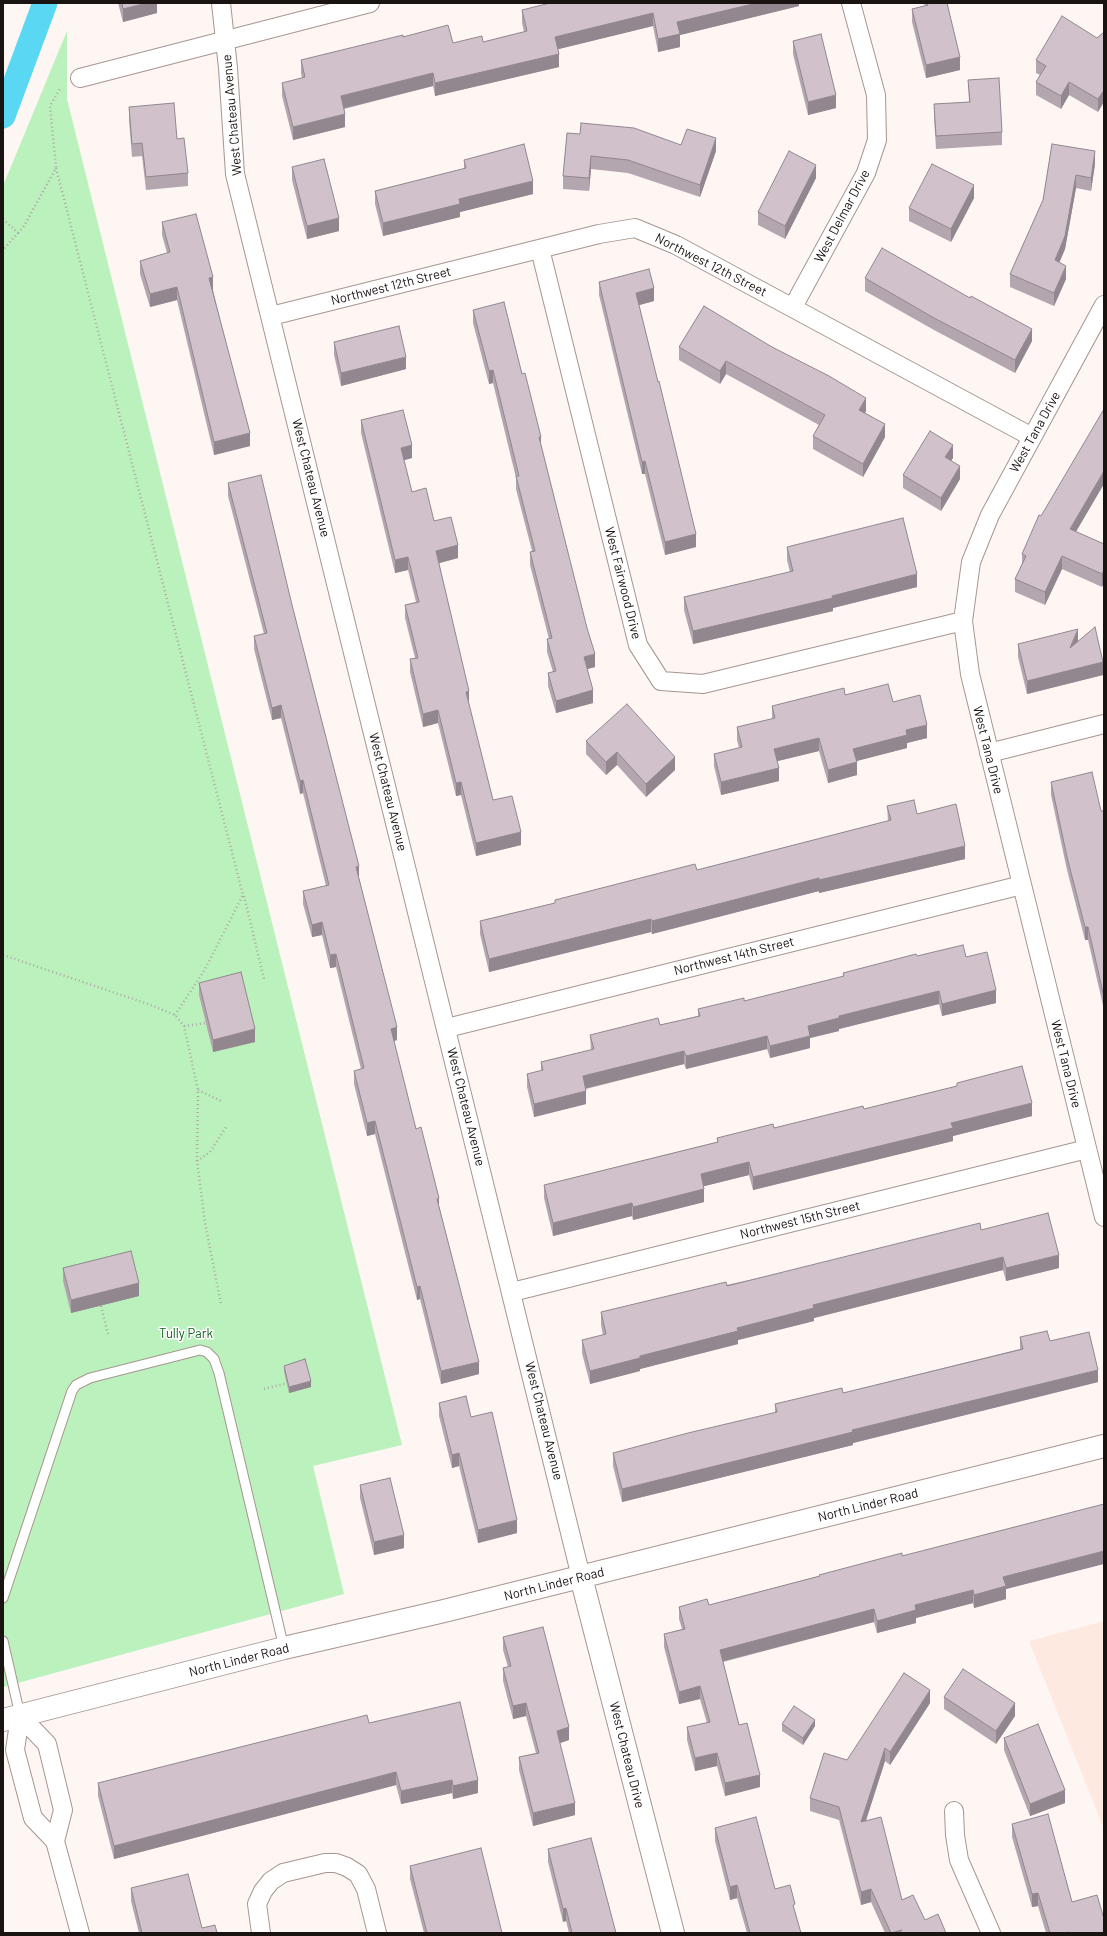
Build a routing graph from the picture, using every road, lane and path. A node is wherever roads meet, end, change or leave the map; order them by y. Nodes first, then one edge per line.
1 (221, 3) edge
2 (370, 3) edge
3 (851, 3) edge
4 (225, 41) junction
5 (80, 78) joint
6 (56, 168) junction
7 (3, 219) edge
8 (18, 233) junction
9 (540, 249) junction
10 (3, 250) edge
11 (1104, 305) edge
12 (793, 307) junction
13 (270, 316) junction
14 (1032, 437) junction
15 (963, 621) junction
16 (1104, 724) edge
17 (989, 753) junction
18 (1022, 885) junction
19 (244, 895) junction
20 (3, 955) edge
21 (264, 979) dead end
22 (174, 1015) junction
23 (206, 1023) edge
24 (184, 1026) junction
25 (447, 1028) junction
26 (198, 1090) junction
27 (221, 1101) dead end
28 (226, 1127) dead end
29 (1087, 1149) junction
30 (197, 1161) junction
31 (1104, 1217) edge
32 (512, 1292) junction
33 (221, 1304) dead end
34 (101, 1306) dead end
35 (108, 1334) dead end
36 (287, 1383) edge
37 (264, 1389) dead end
38 (1104, 1446) edge
39 (581, 1577) junction
40 (3, 1598) edge
41 (3, 1640) edge
42 (284, 1648) junction
43 (12, 1718) edge
44 (954, 1811) dead end
45 (55, 1841) junction
46 (80, 1933) edge
47 (261, 1933) edge
48 (377, 1933) edge
49 (673, 1933) edge
50 (991, 1933) edge

1 - 4 street, West Chateau Avenue
2 - 4 street
3 - 12 street, West Delmar Drive
4 - 5 street
4 - 13 street, West Chateau Avenue
5 - 6 path
6 - 8 path
6 - 19 path
7 - 8 path
8 - 10 path
9 - 12 street, Northwest 12th Street
9 - 13 street, Northwest 12th Street
9 - 15 street, West Fairwood Drive
11 - 14 street, West Tana Drive
12 - 14 street, Northwest 12th Street
13 - 25 street, West Chateau Avenue
14 - 15 street, West Tana Drive
15 - 17 street, West Tana Drive
16 - 17 street
17 - 18 street, West Tana Drive
18 - 25 street, Northwest 14th Street
18 - 29 street, West Tana Drive
19 - 21 path
19 - 22 path
20 - 22 path
22 - 24 path
23 - 24 path
24 - 26 path
25 - 32 street, West Chateau Avenue
26 - 27 path
26 - 30 path
28 - 30 path
29 - 31 street, West Tana Drive
29 - 32 street, Northwest 15th Street
30 - 33 path
32 - 39 street, West Chateau Avenue
34 - 35 path
36 - 37 path
38 - 39 main road, North Linder Road
39 - 42 main road, North Linder Road
39 - 49 main road, West Chateau Drive
40 - 42 lane
41 - 43 lane
42 - 43 main road, North Linder Road
43 - 45 street
43 - 45 street
44 - 50 street
45 - 46 street
47 - 48 street

